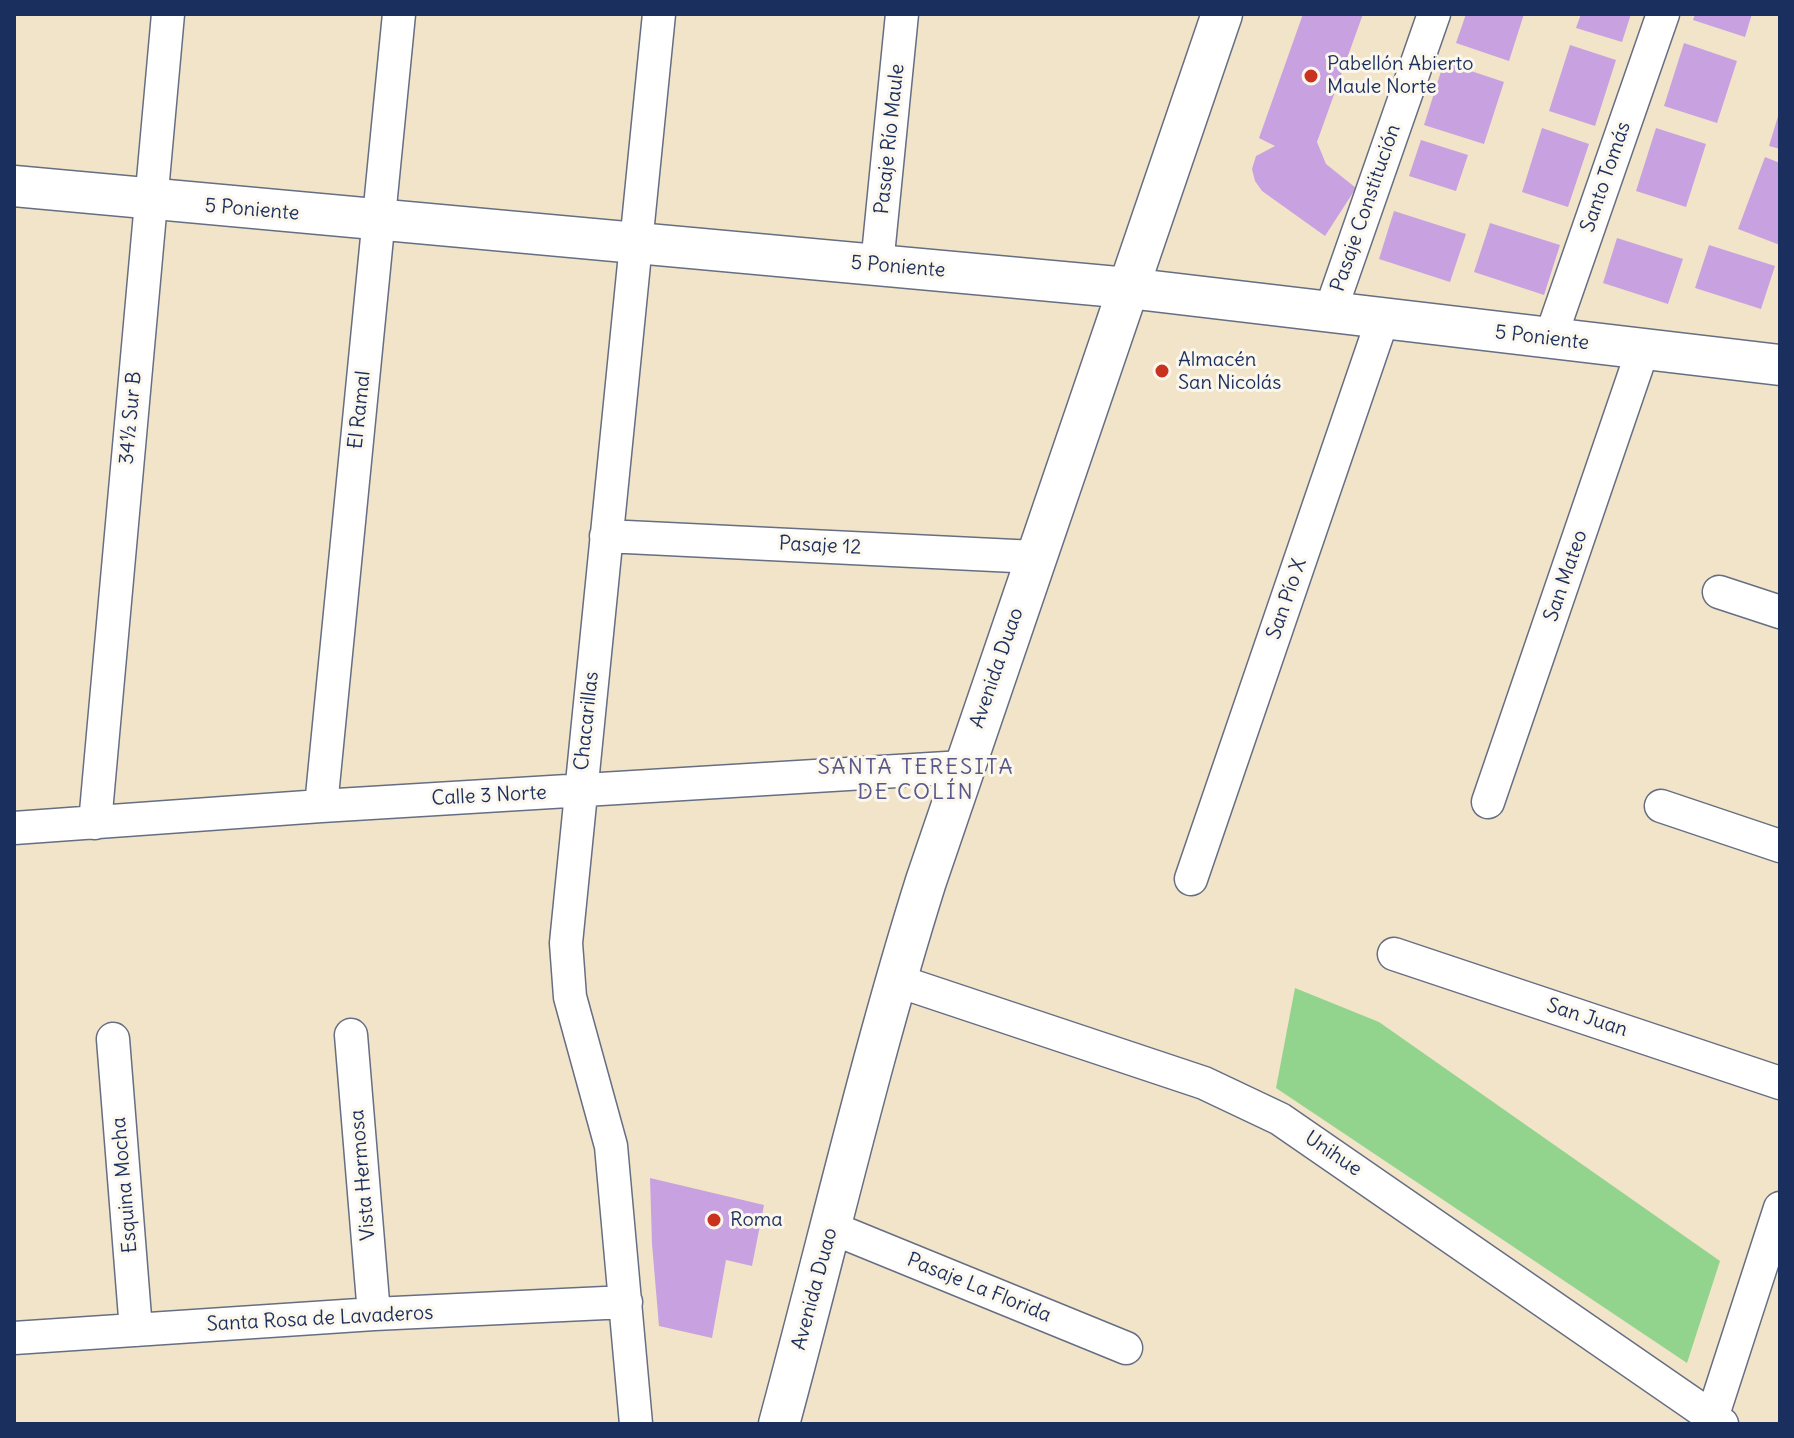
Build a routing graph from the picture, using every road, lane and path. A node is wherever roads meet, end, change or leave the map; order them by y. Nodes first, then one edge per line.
1 (168, 14) edge
2 (399, 14) edge
3 (659, 14) edge
4 (902, 14) edge
5 (1222, 14) edge
6 (1434, 14) edge
7 (1663, 14) edge
8 (14, 186) edge
9 (150, 200) junction
10 (379, 221) junction
11 (636, 242) junction
12 (877, 265) junction
13 (1128, 288) junction
14 (1330, 312) junction
15 (1383, 318) junction
16 (1550, 339) junction
17 (1643, 349) junction
18 (1780, 365) edge
19 (606, 536) junction
20 (1035, 557) junction
21 (1719, 592) dead end
22 (1780, 612) edge
23 (963, 767) junction
24 (580, 791) junction
25 (1488, 802) dead end
26 (321, 806) junction
27 (1661, 806) dead end
28 (95, 823) junction
29 (14, 828) edge
30 (1780, 846) edge
31 (1191, 879) dead end
32 (1394, 954) dead end
33 (895, 980) junction
34 (351, 1035) dead end
35 (113, 1039) dead end
36 (1780, 1083) edge
37 (1778, 1219) edge
38 (832, 1228) junction
39 (626, 1302) junction
40 (374, 1314) junction
41 (136, 1330) junction
42 (14, 1338) edge
43 (1126, 1348) dead end
44 (1715, 1422) edge
45 (636, 1424) edge
46 (779, 1424) edge

1 - 9 street, 34½ Sur B
2 - 10 street, El Ramal
3 - 11 street, Chacarillas
4 - 12 street, Pasaje Río Maule
5 - 13 street, Avenida Duao
6 - 14 street, Pasaje Constitución
7 - 16 street, Santo Tomás
8 - 9 street, 5 Poniente
9 - 10 street, 5 Poniente
9 - 28 street, 34½ Sur B
10 - 11 street, 5 Poniente
10 - 26 street, El Ramal
11 - 12 street, 5 Poniente
11 - 19 street, Chacarillas
12 - 13 street, 5 Poniente
13 - 14 street, 5 Poniente
13 - 20 street, Avenida Duao
14 - 15 street, 5 Poniente
15 - 16 street, 5 Poniente
15 - 31 street, San Pío X
16 - 17 street, 5 Poniente
17 - 18 street, 5 Poniente
17 - 25 street, San Mateo
19 - 20 street, Pasaje 12
19 - 24 street, Chacarillas
20 - 23 street, Avenida Duao
21 - 22 street
23 - 24 street, Calle 3 Norte
23 - 33 street, Avenida Duao
24 - 26 street, Calle 3 Norte
24 - 39 street, Chacarillas
26 - 28 street, Calle 3 Norte
27 - 30 street
28 - 29 street, Calle 3 Norte
32 - 36 street, San Juan
33 - 38 street, Avenida Duao
33 - 44 street, Unihue
34 - 40 street, Vista Hermosa
35 - 41 street, Esquina Mocha
37 - 44 street
38 - 43 street, Pasaje La Florida
38 - 46 street, Avenida Duao
39 - 40 street, Santa Rosa de Lavaderos
39 - 45 street, Chacarillas
40 - 41 street, Santa Rosa de Lavaderos
41 - 42 street, Santa Rosa de Lavaderos

